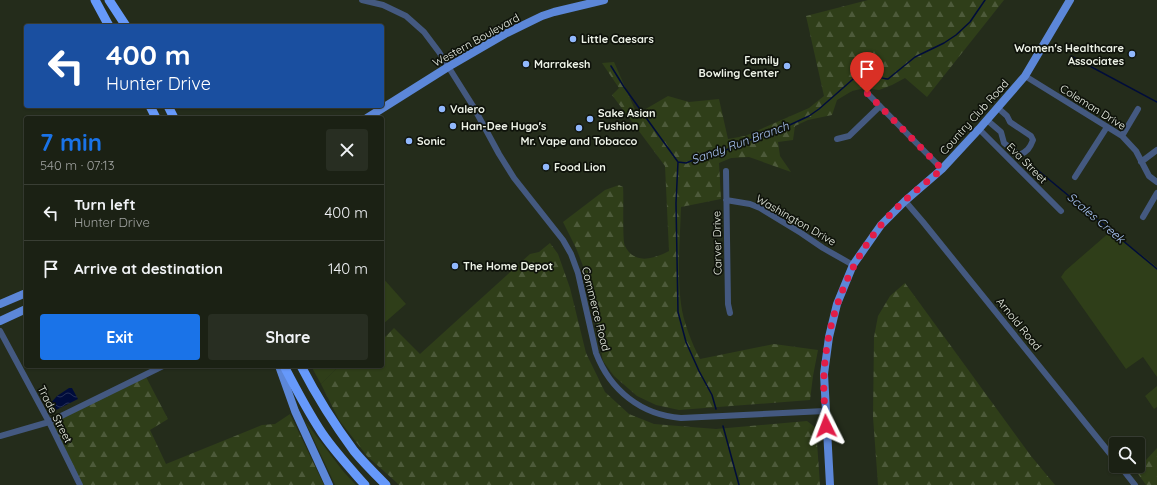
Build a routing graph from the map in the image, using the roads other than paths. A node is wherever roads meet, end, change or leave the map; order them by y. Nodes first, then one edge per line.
1 (95, 0) edge
2 (109, 0) edge
3 (114, 0) edge
4 (362, 0) edge
5 (604, 0) edge
6 (1070, 0) edge
7 (585, 1) edge
8 (108, 24) edge
9 (126, 24) edge
10 (126, 24) edge
11 (448, 67) junction
12 (1025, 76) junction
13 (867, 93) dead end
14 (880, 106) junction
15 (384, 107) edge
16 (383, 108) edge
17 (998, 108) junction
18 (1138, 109) dead end
19 (370, 116) edge
20 (987, 120) junction
21 (1107, 127) junction
22 (979, 130) junction
23 (1122, 136) junction
24 (837, 139) dead end
25 (1157, 150) edge
26 (1141, 162) junction
27 (942, 169) junction
28 (726, 171) dead end
29 (1075, 177) dead end
30 (1157, 182) edge
31 (1157, 193) edge
32 (726, 200) junction
33 (905, 200) junction
34 (1061, 211) dead end
35 (1143, 217) dead end
36 (853, 265) junction
37 (24, 294) edge
38 (0, 304) edge
39 (24, 310) edge
40 (730, 313) dead end
41 (0, 321) edge
42 (0, 331) edge
43 (159, 368) edge
44 (280, 368) edge
45 (285, 368) edge
46 (302, 368) edge
47 (825, 411) junction
48 (49, 422) junction
49 (0, 436) edge
50 (1109, 452) edge
51 (1126, 473) edge
52 (80, 485) edge
53 (329, 485) edge
54 (365, 485) edge
55 (386, 485) edge
56 (830, 485) edge
57 (1135, 485) edge

1 - 8 highway
2 - 9 highway
3 - 10 highway
4 - 11 street, Commerce Road
5 - 7 main road, Western Boulevard
6 - 12 main road, Country Club Road
7 - 11 main road, Western Boulevard
11 - 15 main road, Western Boulevard
11 - 47 street, Commerce Road
12 - 17 main road, Country Club Road
12 - 21 street, Coleman Drive
13 - 14 street
14 - 24 street
14 - 27 street
16 - 19 main road, Western Boulevard
17 - 20 main road, Country Club Road
17 - 20 street
18 - 23 street
20 - 22 main road, Country Club Road
21 - 23 street, Coleman Drive
21 - 29 street
22 - 27 main road, Country Club Road
22 - 34 street, Eva Street
23 - 26 street, Coleman Drive
25 - 26 street
26 - 30 street, Coleman Drive
27 - 33 main road, Country Club Road
28 - 32 street, Carver Drive
31 - 35 street
32 - 36 street, Washington Drive
32 - 40 street, Carver Drive
33 - 36 main road, Country Club Road
33 - 50 street, Arnold Road
36 - 47 main road, Country Club Road
37 - 38 main road
39 - 41 main road
42 - 48 street, Trade Street
43 - 48 street
44 - 53 main road
45 - 54 highway
46 - 55 highway
47 - 56 main road, Country Club Road
48 - 49 street
48 - 52 street, Trade Street
51 - 57 street

